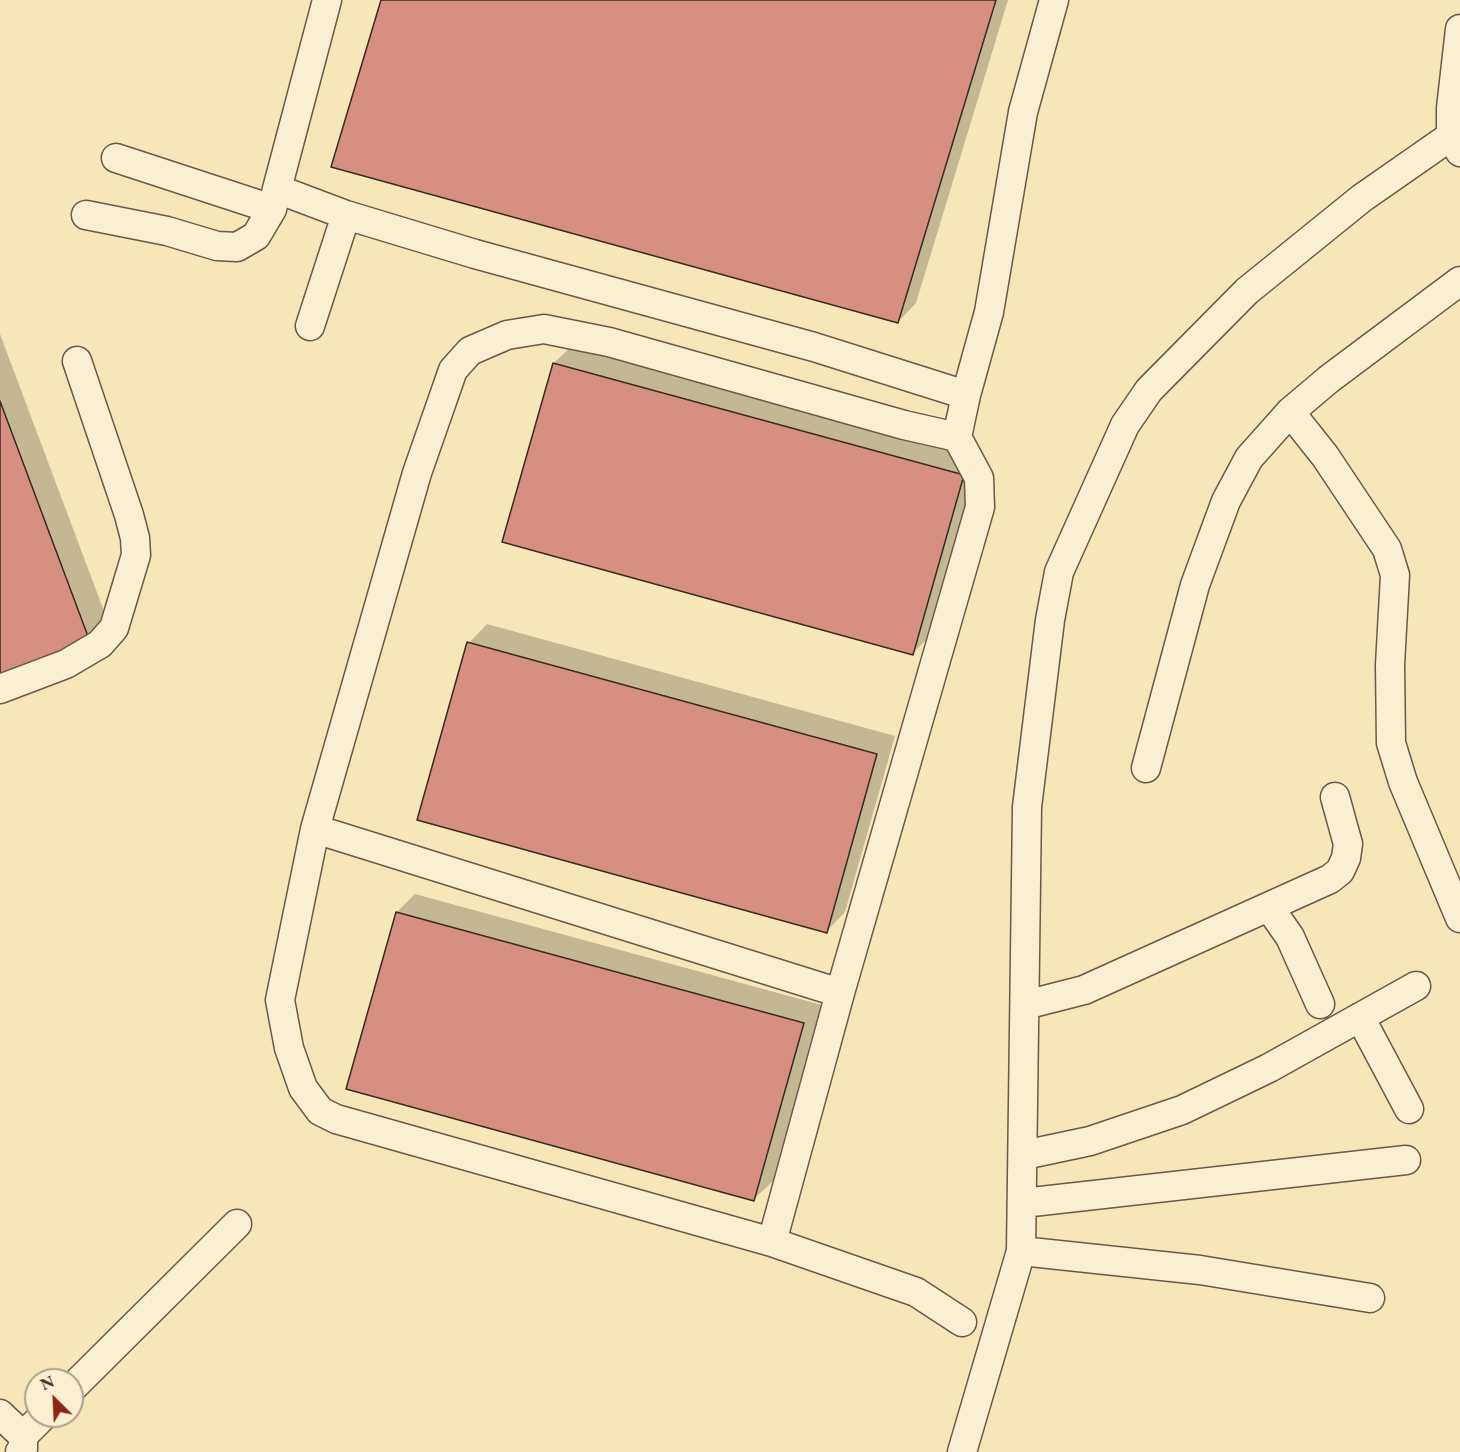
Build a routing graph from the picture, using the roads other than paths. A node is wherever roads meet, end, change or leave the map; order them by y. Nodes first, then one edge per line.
1 (327, 0) edge
2 (1054, 0) edge
3 (1460, 29) edge
4 (1456, 144) edge
5 (116, 158) dead end
6 (274, 199) junction
7 (86, 215) dead end
8 (346, 215) junction
9 (1460, 281) edge
10 (310, 326) dead end
11 (76, 362) dead end
12 (966, 395) junction
13 (1290, 412) junction
14 (957, 437) junction
15 (0, 689) edge
16 (1146, 768) dead end
17 (1335, 797) dead end
18 (315, 830) junction
19 (1269, 907) junction
20 (1460, 918) edge
21 (1416, 986) dead end
22 (840, 993) junction
23 (1320, 1004) dead end
24 (1025, 1005) junction
25 (1360, 1017) junction
26 (1409, 1109) dead end
27 (1024, 1155) junction
28 (1406, 1160) dead end
29 (1023, 1203) junction
30 (237, 1224) dead end
31 (772, 1242) junction
32 (1021, 1251) junction
33 (1370, 1298) dead end
34 (962, 1322) dead end
35 (84, 1376) edge
36 (0, 1414) edge
37 (34, 1428) edge
38 (21, 1444) edge
39 (962, 1452) edge

1 - 6 street
2 - 12 street
3 - 4 street
4 - 24 street
5 - 6 street
6 - 7 street
6 - 8 street
8 - 10 street
8 - 12 street
9 - 13 street
11 - 15 street
12 - 14 street
13 - 16 street
13 - 20 street
14 - 18 street
14 - 22 street
17 - 19 street
18 - 22 street
18 - 31 street
19 - 23 street
19 - 24 street
21 - 25 street
22 - 31 street
24 - 27 street
25 - 26 street
25 - 27 street
27 - 29 street
28 - 29 street
29 - 32 street
30 - 35 street
31 - 34 street
32 - 33 street
32 - 39 street
36 - 38 street
37 - 38 street

